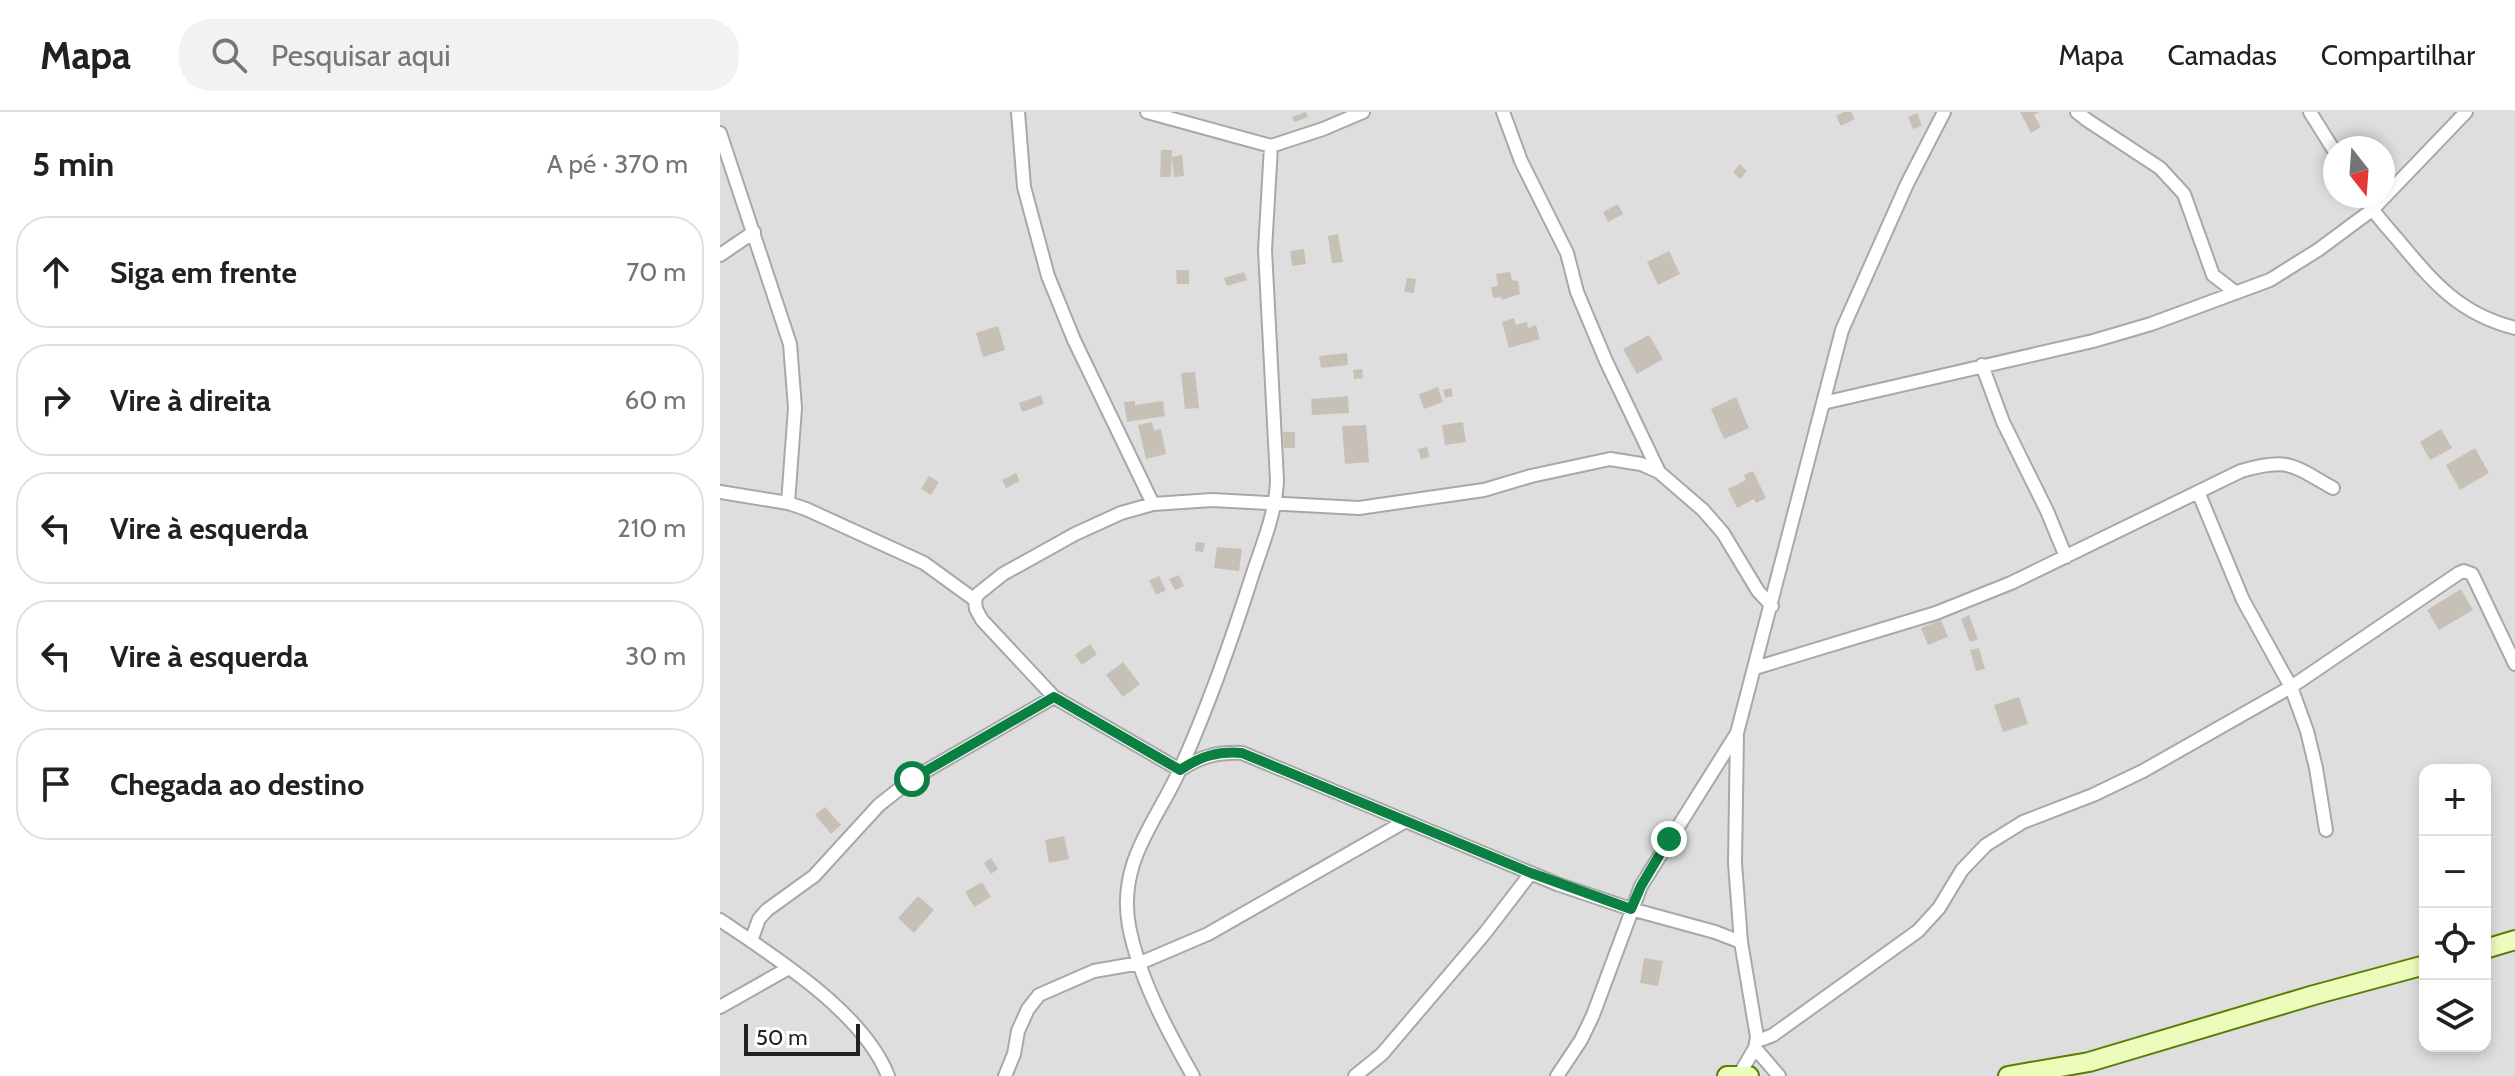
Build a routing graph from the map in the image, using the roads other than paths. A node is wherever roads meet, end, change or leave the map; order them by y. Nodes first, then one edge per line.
1 (1018, 112) edge
2 (1147, 112) edge
3 (1363, 112) edge
4 (1503, 112) edge
5 (1944, 112) edge
6 (2077, 112) edge
7 (2310, 112) edge
8 (2466, 112) edge
9 (720, 133) edge
10 (2325, 136) edge
11 (1271, 146) junction
12 (2372, 210) junction
13 (754, 232) junction
14 (720, 255) edge
15 (2213, 275) junction
16 (2235, 292) junction
17 (2202, 304) junction
18 (2515, 328) edge
19 (1982, 365) junction
20 (1823, 403) junction
21 (1645, 441) junction
22 (1628, 461) junction
23 (1659, 472) junction
24 (2333, 488) dead end
25 (720, 492) edge
26 (2199, 494) junction
27 (1276, 502) junction
28 (788, 503) junction
29 (1153, 504) junction
30 (2066, 557) junction
31 (975, 600) junction
32 (1772, 606) junction
33 (2515, 664) edge
34 (1755, 668) junction
35 (2291, 687) junction
36 (1054, 697) junction
37 (1737, 733) junction
38 (1180, 770) junction
39 (1404, 822) junction
40 (2326, 830) dead end
41 (1531, 873) junction
42 (1631, 909) junction
43 (720, 920) edge
44 (2515, 940) edge
45 (751, 941) junction
46 (1741, 942) junction
47 (2491, 947) edge
48 (1140, 963) junction
49 (2419, 967) edge
50 (787, 969) junction
51 (720, 1007) edge
52 (1756, 1042) junction
53 (888, 1076) edge
54 (1005, 1076) edge
55 (1193, 1076) edge
56 (1355, 1076) edge
57 (1557, 1076) edge
58 (1738, 1076) edge
59 (1779, 1076) edge
60 (2008, 1076) edge

1 - 29 street
2 - 11 street
3 - 11 street
4 - 21 street
5 - 20 street
6 - 15 street
7 - 10 street
8 - 12 street
9 - 13 street
11 - 27 street
12 - 16 street
12 - 18 street
13 - 14 street
13 - 28 street
15 - 16 street
15 - 17 street
16 - 17 street
17 - 19 street
19 - 20 street
19 - 30 street
20 - 32 street
21 - 22 street
21 - 23 street
22 - 23 street
22 - 27 street
23 - 32 street
24 - 26 street
25 - 28 street
26 - 30 street
26 - 35 street
27 - 29 street
27 - 38 street
28 - 31 street
29 - 31 street
30 - 34 street
31 - 36 street
32 - 34 street
33 - 35 street
34 - 37 street
35 - 40 street
35 - 52 street
36 - 38 street
36 - 45 street
37 - 42 street
37 - 46 street
38 - 39 street
38 - 48 street
39 - 41 street
39 - 48 street
41 - 42 street
41 - 56 street
42 - 46 street
42 - 57 street
43 - 45 street
44 - 47 street
45 - 50 street
46 - 52 street
48 - 54 street
48 - 55 street
49 - 60 street
50 - 51 street
50 - 53 street
52 - 58 street
52 - 59 street

